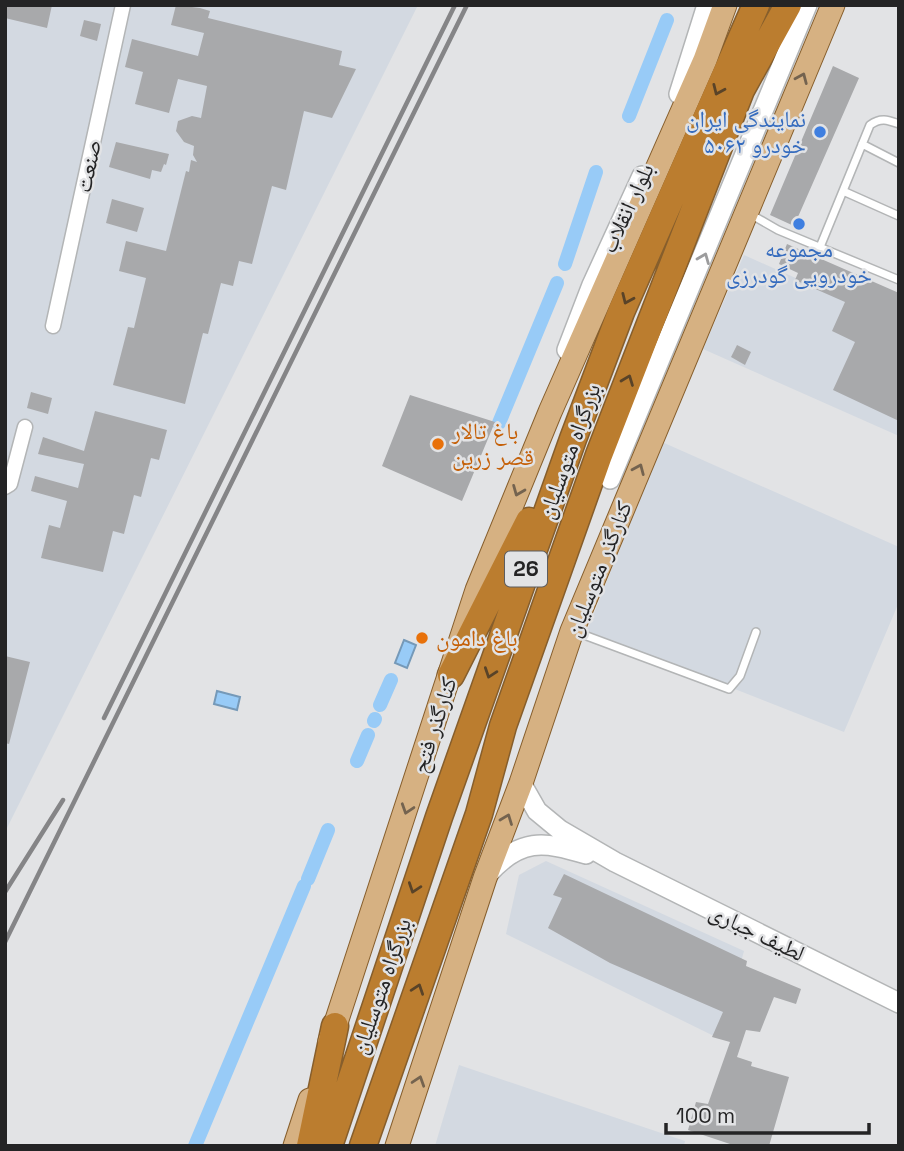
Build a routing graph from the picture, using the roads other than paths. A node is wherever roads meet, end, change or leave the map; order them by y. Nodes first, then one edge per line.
1 (123, 5) edge
2 (708, 5) edge
3 (725, 5) edge
4 (756, 5) edge
5 (788, 5) edge
6 (807, 5) edge
7 (833, 5) edge
8 (899, 124) edge
9 (862, 144) junction
10 (899, 163) edge
11 (843, 191) junction
12 (747, 212) junction
13 (899, 216) edge
14 (820, 247) junction
15 (899, 280) edge
16 (53, 326) dead end
17 (550, 412) junction
18 (25, 427) dead end
19 (573, 439) junction
20 (610, 479) joint
21 (5, 487) edge
22 (572, 631) junction
23 (756, 632) dead end
24 (451, 675) junction
25 (521, 783) junction
26 (479, 814) junction
27 (615, 862) junction
28 (485, 878) junction
29 (899, 1003) edge
30 (335, 1026) junction
31 (295, 1146) edge
32 (310, 1146) edge
33 (329, 1146) edge
34 (363, 1146) edge
35 (397, 1146) edge

1 - 16 street, صنعت
2 - 17 main road, بلوار انقلاب
3 - 17 main road, کنارگذر فتح
4 -> 19 highway, بزرگراه متوسلیان / 26
26 -> 5 highway, بزرگراه متوسلیان / 26
20 -> 6 main road
12 -> 7 main road, کنارگذر متوسلیان
8 - 9 lane
9 - 10 lane
9 - 11 lane
11 - 13 lane
11 - 14 lane
12 - 14 lane
22 -> 12 main road, کنارگذر متوسلیان
14 - 15 lane
17 -> 24 main road, کنارگذر فتح
18 - 21 street
19 - 24 highway
19 -> 33 highway, بزرگراه متوسلیان / 26
20 - 26 highway
22 - 23 lane
22 - 25 main road, کنارگذر متوسلیان
24 -> 30 main road, کنارگذر فتح
25 - 27 main road
28 -> 25 main road, کنارگذر متوسلیان
34 -> 26 highway, بزرگراه متوسلیان / 26
27 - 28 main road
27 - 29 main road, لطیف جباری
35 -> 28 main road, کنارگذر متوسلیان
30 - 31 main road, کنارگذر فتح
30 - 32 highway

